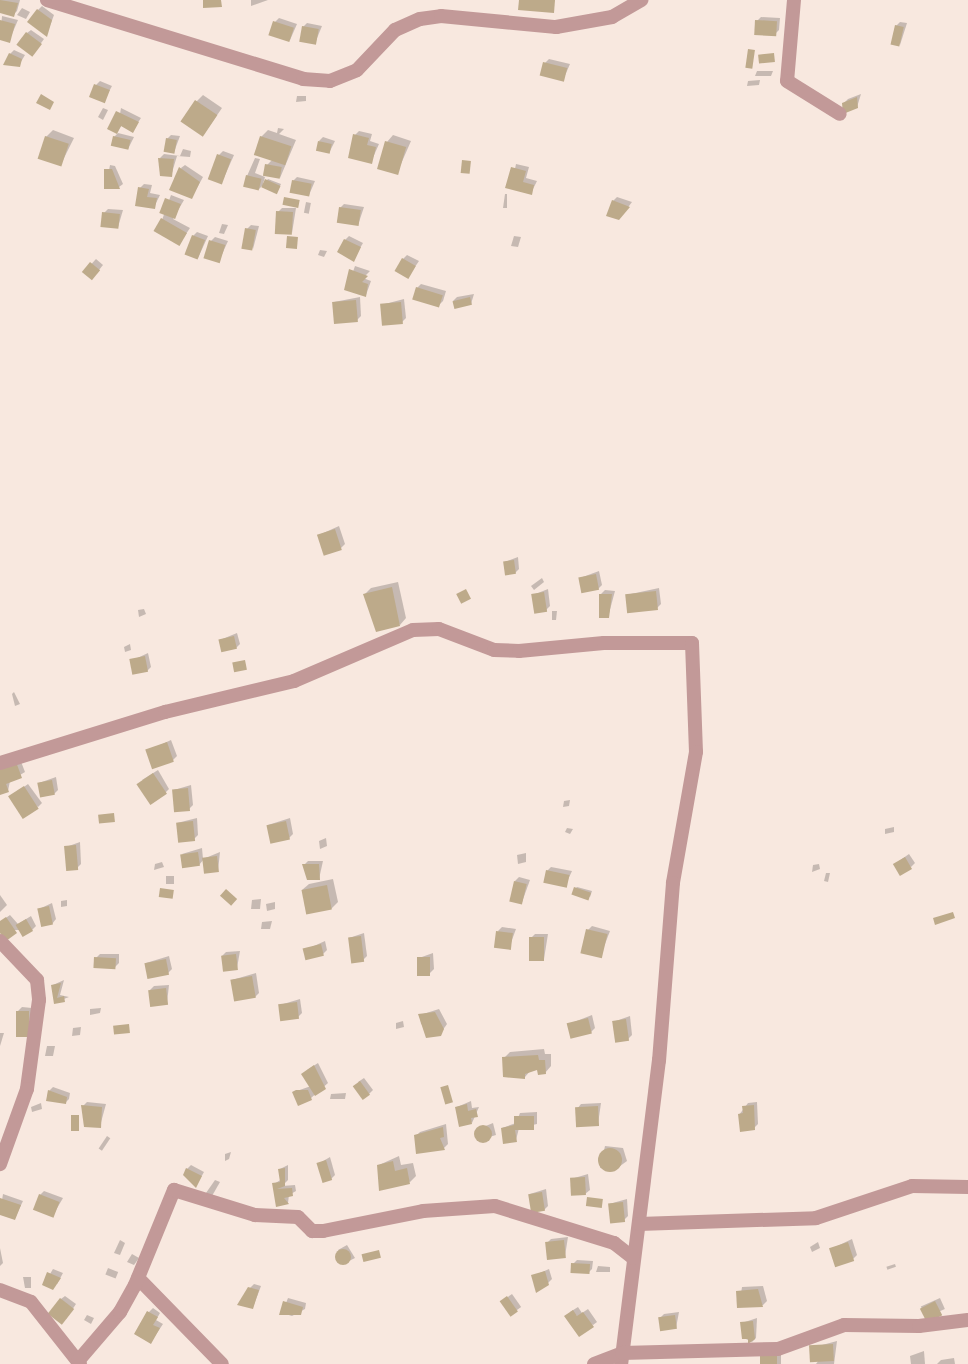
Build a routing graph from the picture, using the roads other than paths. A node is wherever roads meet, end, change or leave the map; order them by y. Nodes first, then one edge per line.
1 (47, 0) edge
2 (642, 0) edge
3 (794, 0) edge
4 (840, 114) dead end
5 (0, 764) edge
6 (0, 942) edge
7 (0, 1164) edge
8 (968, 1187) edge
9 (639, 1224) junction
10 (633, 1258) junction
11 (138, 1278) junction
12 (0, 1290) edge
13 (968, 1320) edge
14 (622, 1358) edge
15 (79, 1363) edge
16 (222, 1364) edge
17 (594, 1364) edge

1 - 2 street
3 - 4 street
5 - 9 street
6 - 7 street
8 - 9 street
9 - 10 street
10 - 11 street
10 - 14 street
11 - 15 street
11 - 16 street
12 - 15 street
13 - 14 street
14 - 17 street

